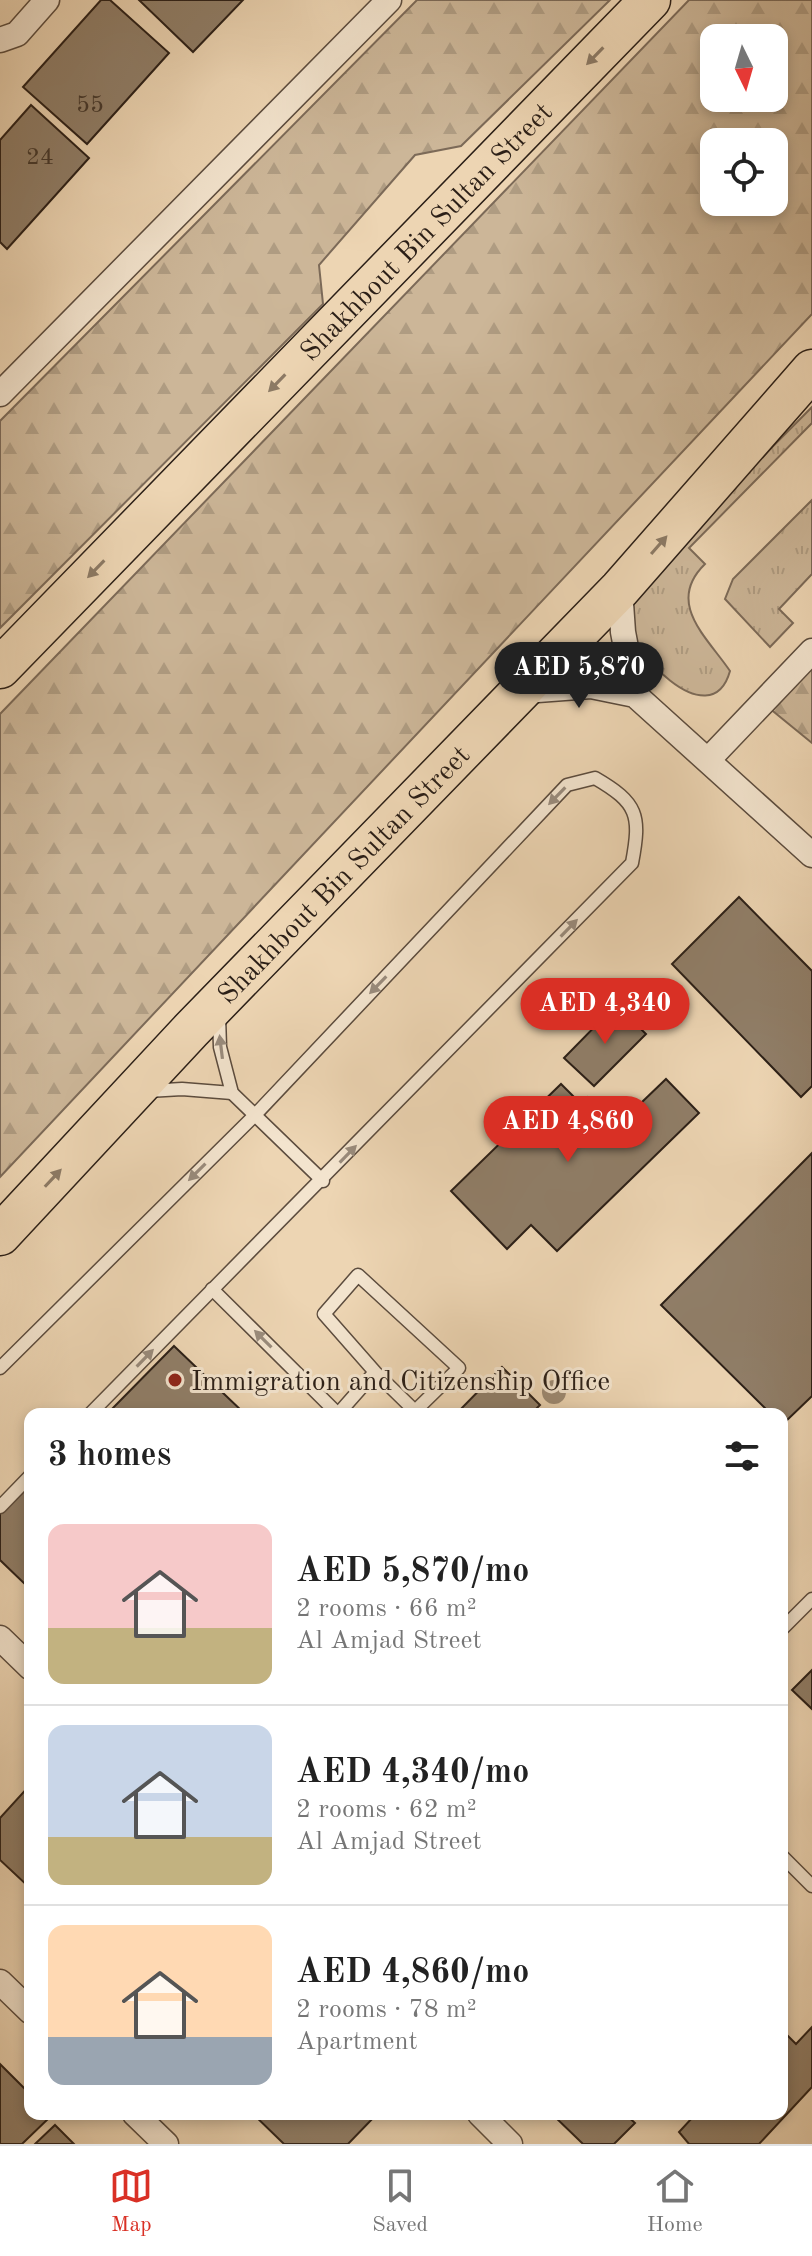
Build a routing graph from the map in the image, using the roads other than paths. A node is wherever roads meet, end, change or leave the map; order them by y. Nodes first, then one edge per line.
1 (47, 0) edge
2 (389, 0) edge
3 (650, 0) edge
4 (0, 40) edge
5 (812, 370) edge
6 (0, 394) edge
7 (620, 589) junction
8 (812, 651) edge
9 (0, 668) edge
10 (524, 691) junction
11 (635, 695) junction
12 (708, 760) junction
13 (812, 855) edge
14 (221, 1000) junction
15 (132, 1093) junction
16 (232, 1093) junction
17 (255, 1115) junction
18 (323, 1181) junction
19 (0, 1235) edge
20 (212, 1289) junction
21 (0, 1368) edge
22 (375, 1372) junction
23 (96, 1408) edge
24 (332, 1408) edge
25 (343, 1408) edge
26 (412, 1408) edge
27 (418, 1408) edge
28 (24, 1482) edge
29 (0, 1507) edge
30 (812, 1599) edge
31 (788, 1623) edge
32 (0, 1638) edge
33 (24, 1661) edge
34 (788, 1862) edge
35 (812, 1886) edge
36 (0, 1982) edge
37 (24, 2005) edge
38 (141, 2120) edge
39 (486, 2120) edge
40 (166, 2144) edge
41 (510, 2144) edge

1 - 4 street
2 - 6 street
3 -> 9 main road, Shakhbout Bin Sultan Street
7 -> 5 main road, Shakhbout Bin Sultan Street
7 - 10 main road, Shakhbout Bin Sultan Street
7 - 11 street
8 - 12 street
10 - 11 street
10 - 14 main road, Shakhbout Bin Sultan Street
11 - 12 street
12 - 13 street
14 - 15 main road, Shakhbout Bin Sultan Street
16 -> 14 lane
15 - 16 lane
19 -> 15 main road, Shakhbout Bin Sultan Street
16 - 17 lane
17 - 18 lane
18 -> 17 lane
17 -> 21 lane
18 - 20 lane
23 -> 20 lane
24 -> 20 lane
22 - 25 lane
22 - 26 lane
22 - 27 lane
28 - 29 lane
30 - 31 lane
32 - 33 street
34 - 35 lane
36 - 37 street
38 - 40 street
39 - 41 street

